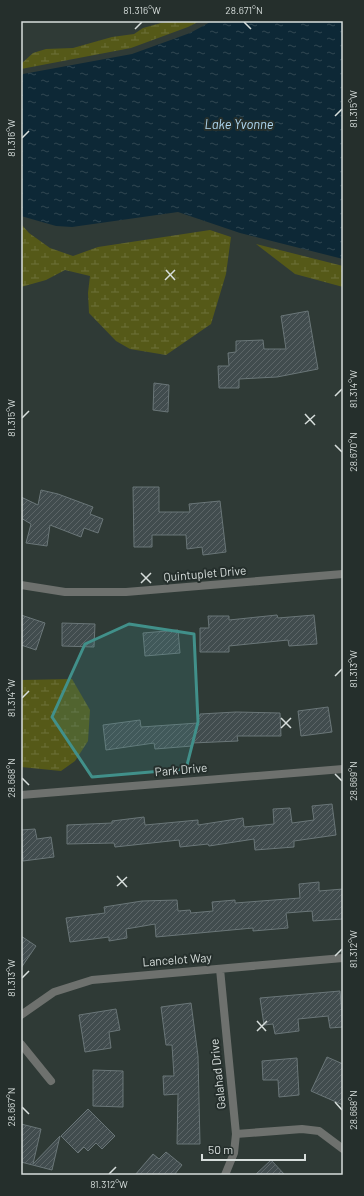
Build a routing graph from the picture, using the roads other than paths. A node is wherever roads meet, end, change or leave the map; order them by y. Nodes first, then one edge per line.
1 (343, 574) edge
2 (21, 585) edge
3 (343, 769) edge
4 (21, 795) edge
5 (343, 958) edge
6 (220, 969) junction
7 (21, 1015) edge
8 (21, 1044) edge
9 (51, 1081) dead end
10 (236, 1134) junction
11 (343, 1149) edge
12 (225, 1175) edge

1 - 2 street, Quintuplet Drive
3 - 4 street, Park Drive
5 - 6 street, Lancelot Way
6 - 7 street, Lancelot Way
6 - 10 street, Galahad Drive
8 - 9 street
10 - 11 street
10 - 12 street, Galahad Drive

